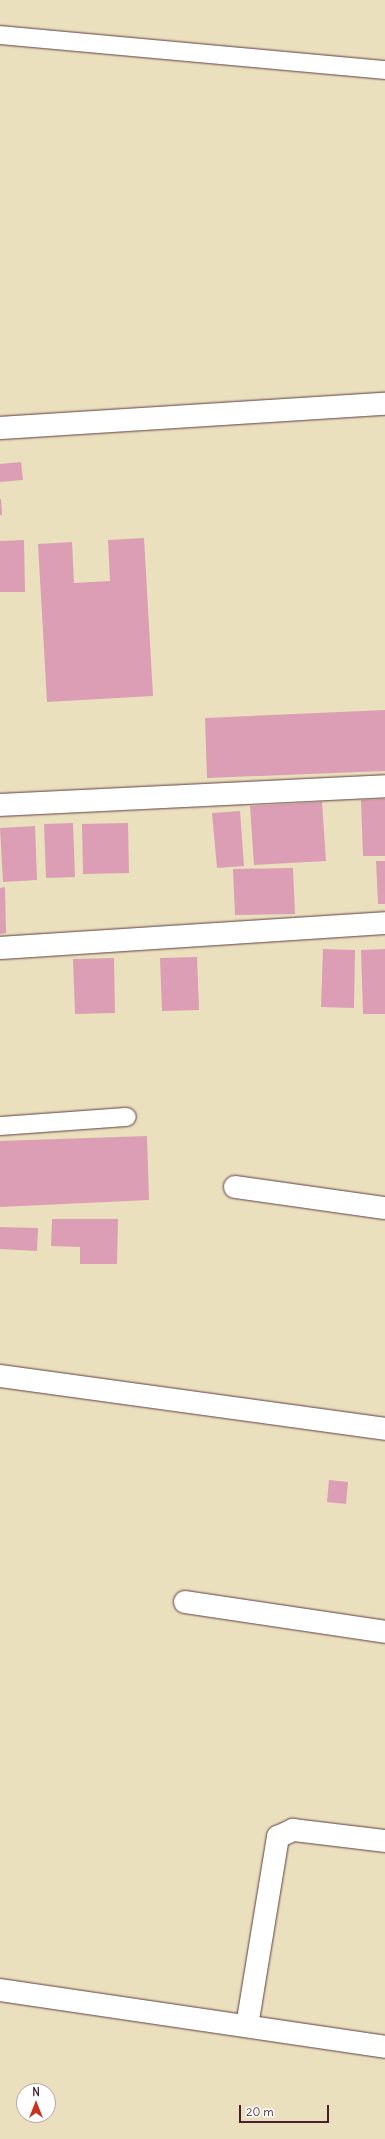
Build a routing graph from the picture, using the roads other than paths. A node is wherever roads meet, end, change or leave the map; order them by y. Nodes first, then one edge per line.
1 (0, 35) edge
2 (385, 70) edge
3 (385, 404) edge
4 (0, 428) edge
5 (385, 786) edge
6 (0, 805) edge
7 (385, 923) edge
8 (0, 948) edge
9 (127, 1118) dead end
10 (0, 1126) edge
11 (235, 1187) dead end
12 (385, 1208) edge
13 (0, 1376) edge
14 (385, 1429) edge
15 (185, 1602) dead end
16 (385, 1632) edge
17 (385, 1841) edge
18 (0, 1990) edge
19 (247, 2026) junction
20 (385, 2047) edge

1 - 2 lane
3 - 4 street
5 - 6 street
7 - 8 street
9 - 10 lane
11 - 12 street
13 - 14 street
15 - 16 street
17 - 19 street
18 - 19 street
19 - 20 street

